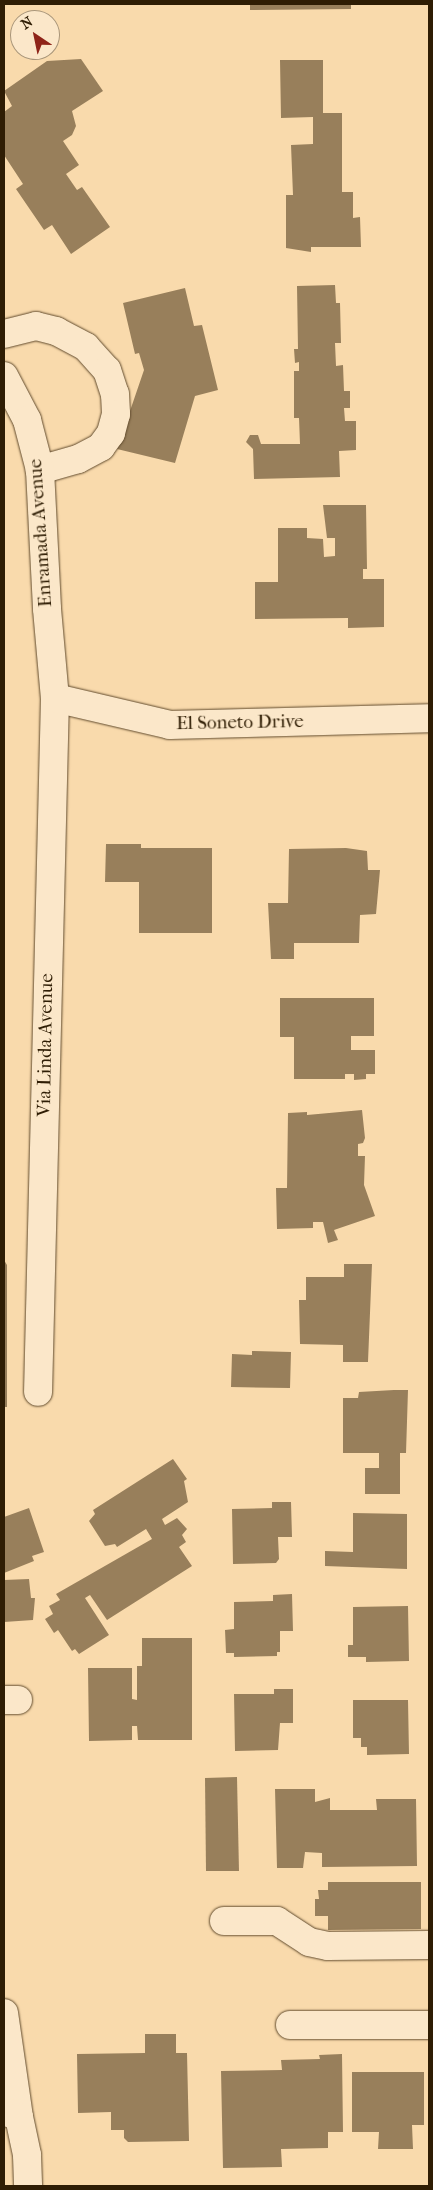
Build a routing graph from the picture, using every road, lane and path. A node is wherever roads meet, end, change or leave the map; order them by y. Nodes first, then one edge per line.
1 (4, 334) edge
2 (4, 376) edge
3 (40, 470) junction
4 (55, 698) junction
5 (429, 718) edge
6 (38, 1392) dead end
7 (224, 1921) dead end
8 (429, 1945) edge
9 (4, 2013) edge
10 (290, 2025) dead end
11 (429, 2025) edge
12 (11, 2114) edge
13 (28, 2186) edge

1 - 3 street
2 - 3 street, Enramada Avenue
3 - 4 street, Enramada Avenue
4 - 5 street, El Soneto Drive
4 - 6 street, Via Linda Avenue
7 - 8 street
9 - 12 street
10 - 11 street
12 - 13 street

